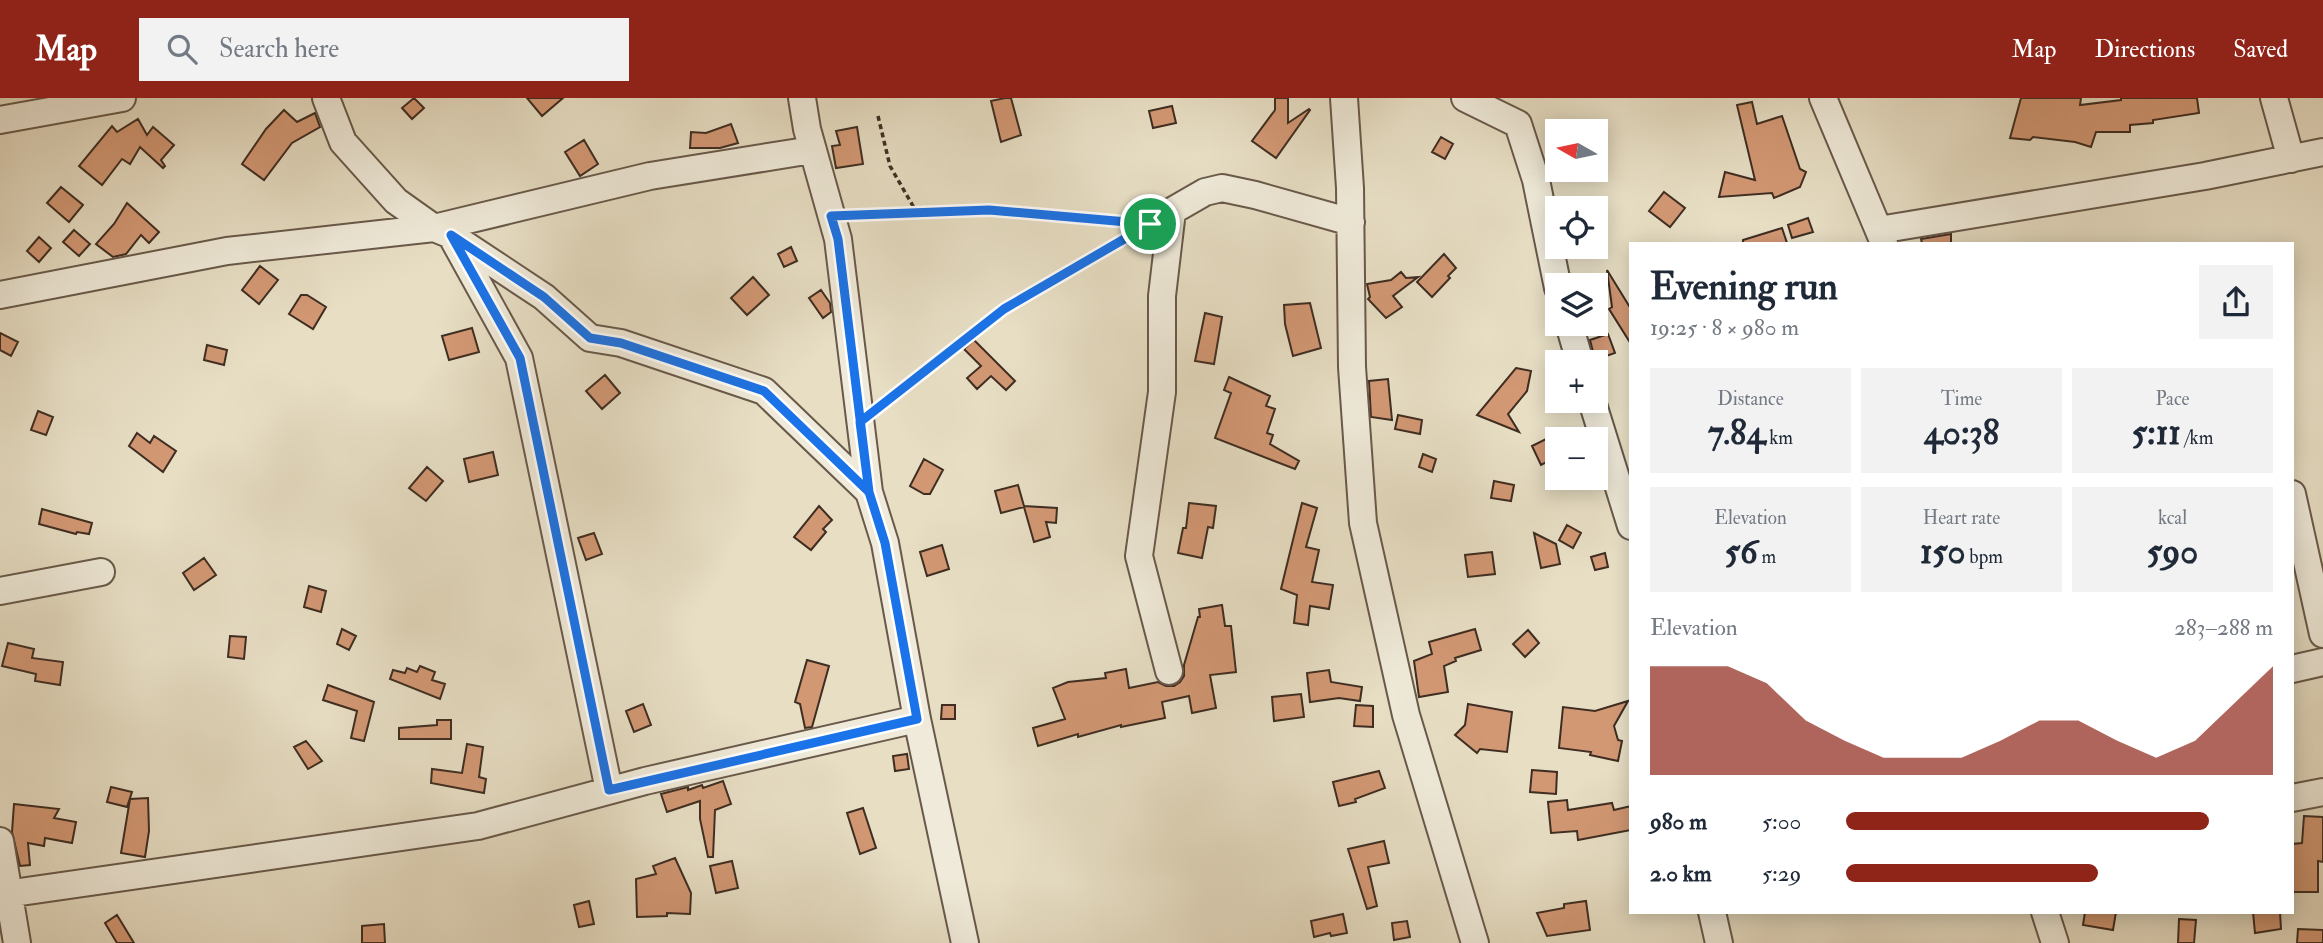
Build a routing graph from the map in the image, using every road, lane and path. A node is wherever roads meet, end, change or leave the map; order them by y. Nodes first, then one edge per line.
1 (122, 98) edge
2 (326, 98) edge
3 (802, 98) edge
4 (1344, 98) edge
5 (1465, 98) edge
6 (1823, 98) edge
7 (2274, 98) edge
8 (878, 116) dead end
9 (0, 120) edge
10 (813, 150) junction
11 (2323, 152) edge
12 (2291, 159) junction
13 (917, 213) junction
14 (831, 216) junction
15 (1351, 222) junction
16 (442, 232) junction
17 (1882, 236) edge
18 (1555, 273) edge
19 (0, 295) edge
20 (1596, 413) edge
21 (860, 422) junction
22 (869, 492) junction
23 (2294, 501) edge
24 (1629, 520) edge
25 (2306, 544) edge
26 (101, 572) dead end
27 (0, 591) edge
28 (2323, 634) edge
29 (2323, 662) edge
30 (2294, 669) edge
31 (1169, 671) dead end
32 (917, 719) junction
33 (609, 790) junction
34 (2323, 792) edge
35 (2294, 798) edge
36 (0, 841) edge
37 (4, 895) edge
38 (1712, 914) edge
39 (2046, 914) edge
40 (17, 943) edge
41 (965, 943) edge
42 (1475, 943) edge
43 (1719, 943) edge
44 (2056, 943) edge

1 - 9 street
2 - 16 street
3 - 10 street
4 - 15 street
5 - 18 street
6 - 17 street
7 - 12 street
8 - 13 path
10 - 14 street
10 - 16 street
11 - 12 street
12 - 17 street
13 - 14 path
13 - 21 path
14 - 21 street
15 - 31 street
15 - 42 street
16 - 19 street
16 - 22 street
16 - 33 street
20 - 24 street
21 - 22 street
22 - 32 street
23 - 25 street
25 - 28 street
26 - 27 street
29 - 30 street
32 - 33 street
32 - 41 street
33 - 37 street
34 - 35 street
36 - 37 street
37 - 40 street
38 - 43 street
39 - 44 street

